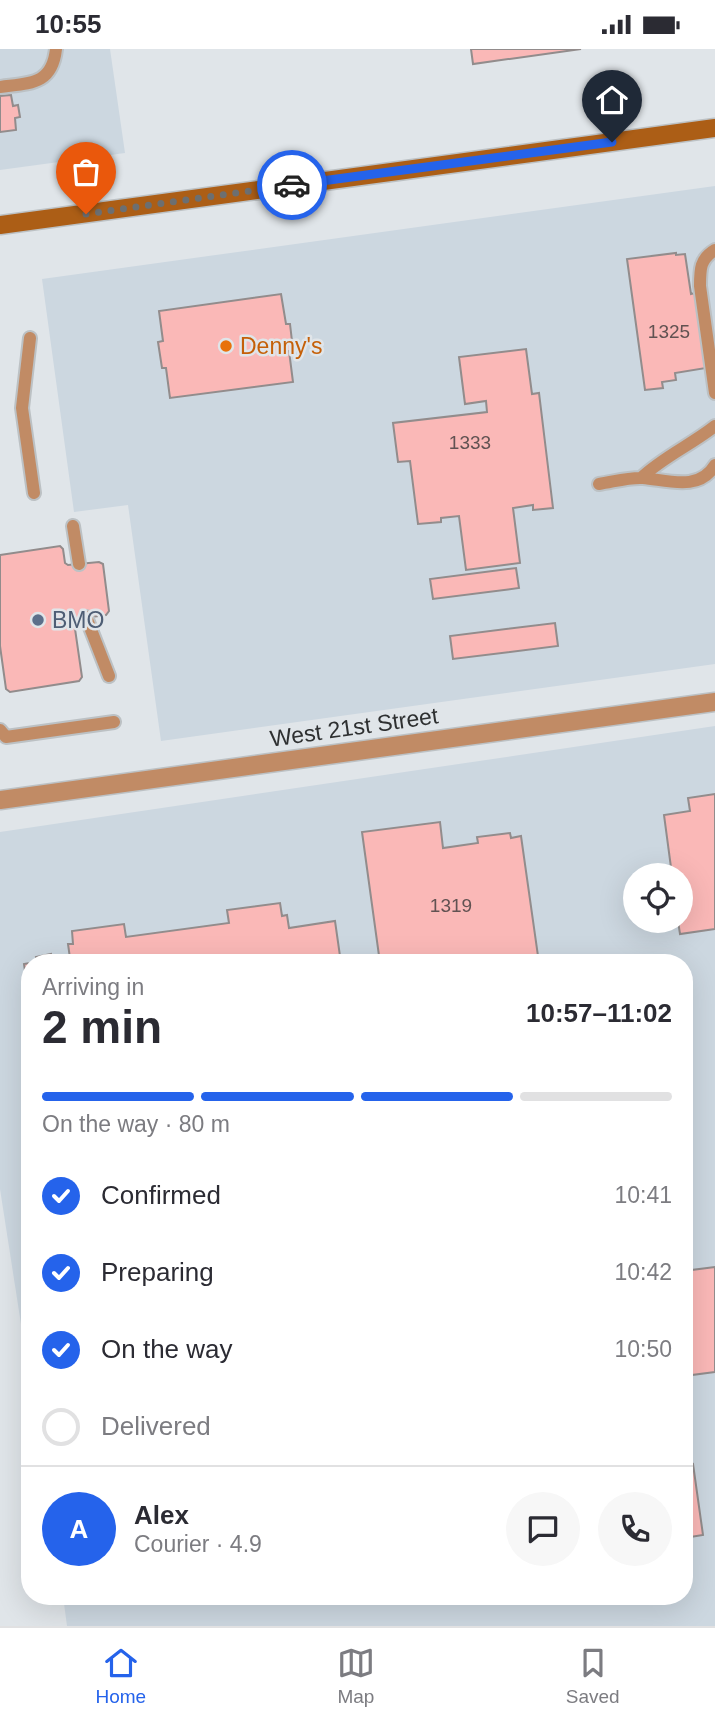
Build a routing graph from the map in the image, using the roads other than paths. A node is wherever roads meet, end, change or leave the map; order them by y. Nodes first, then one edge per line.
1 (56, 49) edge
2 (0, 87) edge
3 (715, 128) edge
4 (0, 225) edge
5 (715, 250) edge
6 (30, 338) dead end
7 (715, 393) edge
8 (715, 426) edge
9 (715, 465) edge
10 (641, 478) junction
11 (599, 484) dead end
12 (34, 493) dead end
13 (74, 526) dead end
14 (79, 564) dead end
15 (86, 618) dead end
16 (109, 676) dead end
17 (715, 702) edge
18 (114, 722) dead end
19 (0, 730) edge
20 (0, 800) edge

1 - 2 lane
3 - 4 main road
5 - 7 lane
6 - 12 lane
8 - 10 lane
9 - 10 lane
10 - 11 lane
13 - 14 lane
15 - 16 lane
17 - 20 street, West 21st Street
18 - 19 lane

